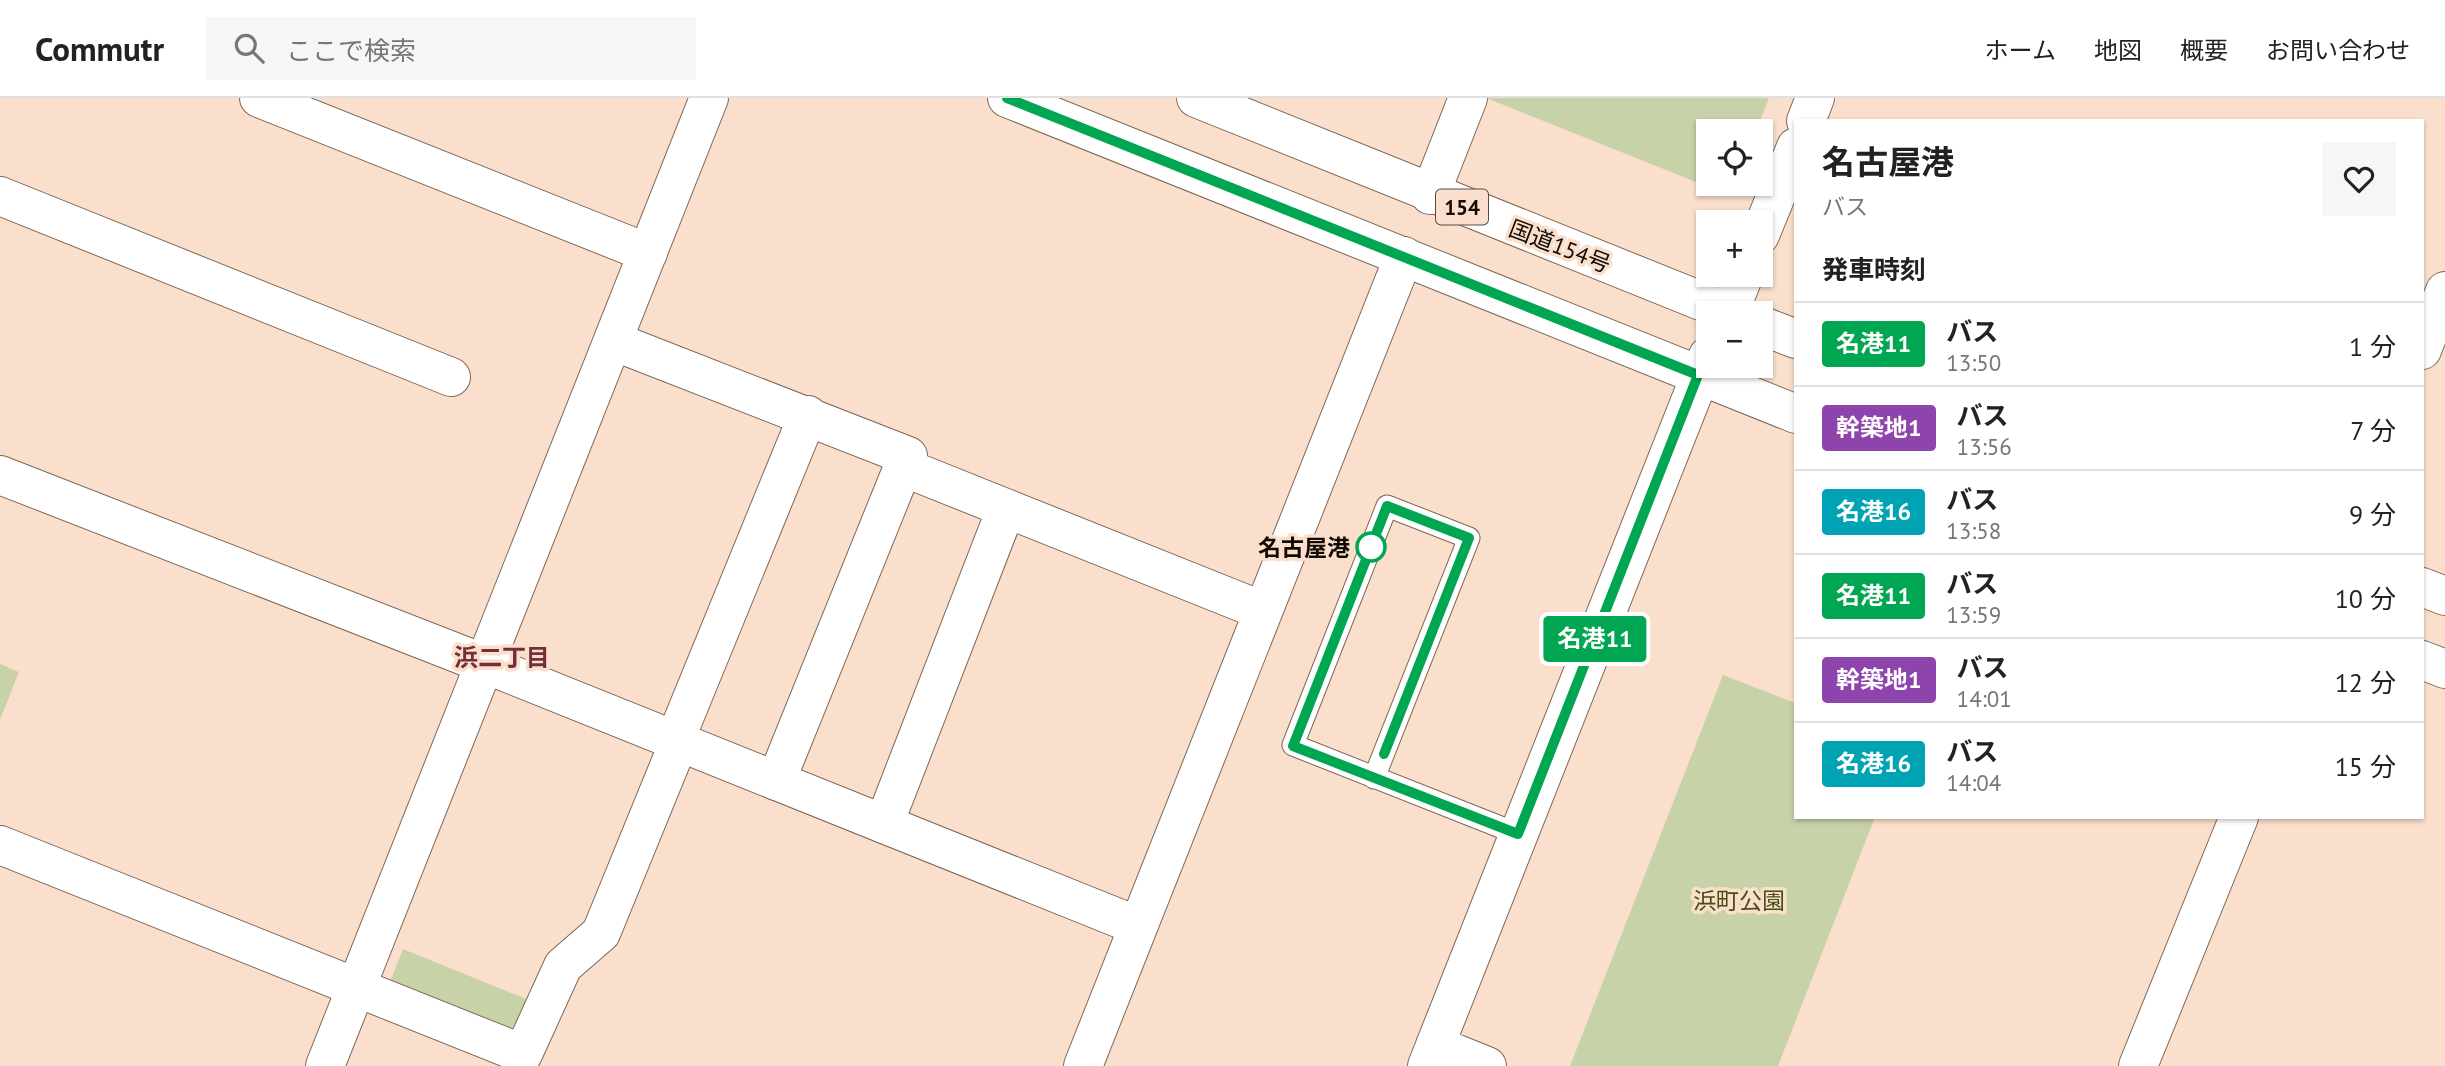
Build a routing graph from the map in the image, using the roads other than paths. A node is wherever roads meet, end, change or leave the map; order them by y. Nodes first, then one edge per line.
1 (259, 98) edge
2 (709, 98) edge
3 (1007, 98) edge
4 (1196, 98) edge
5 (1468, 98) edge
6 (1815, 98) edge
7 (1807, 119) edge
8 (1794, 152) edge
9 (1430, 194) junction
10 (0, 196) edge
11 (1770, 210) edge
12 (648, 253) junction
13 (1404, 256) junction
14 (2445, 291) edge
15 (1700, 301) edge
16 (1773, 330) edge
17 (1794, 338) edge
18 (613, 341) junction
19 (2424, 345) edge
20 (1696, 363) edge
21 (451, 377) dead end
22 (1698, 378) edge
23 (1726, 378) edge
24 (1794, 413) edge
25 (808, 415) junction
26 (903, 467) junction
27 (0, 475) edge
28 (1006, 509) junction
29 (2424, 588) edge
30 (2445, 596) edge
31 (1263, 611) junction
32 (2424, 661) edge
33 (485, 664) junction
34 (2445, 669) edge
35 (677, 741) junction
36 (1374, 778) junction
37 (776, 781) junction
38 (2237, 819) edge
39 (884, 824) junction
40 (1518, 834) junction
41 (0, 845) edge
42 (1138, 926) junction
43 (356, 989) junction
44 (1431, 1056) edge
45 (325, 1066) edge
46 (1083, 1066) edge
47 (1487, 1066) edge
48 (2138, 1066) edge

1 - 12 main road
2 - 12 main road
3 - 13 main road
4 - 9 main road, 国道154号 / 154
5 - 9 main road
6 - 7 main road
8 - 11 main road
9 - 15 main road, 国道154号 / 154
10 - 21 main road
12 - 18 main road
13 - 20 main road
13 - 31 main road
14 - 19 main road
16 - 17 main road
18 - 25 main road
18 - 33 main road
22 - 40 main road
23 - 24 main road
25 - 26 main road
25 - 35 main road
26 - 28 main road
26 - 37 main road
27 - 33 main road
28 - 31 main road
28 - 39 main road
29 - 30 main road
31 - 42 main road
32 - 34 main road
33 - 35 main road
33 - 43 main road
35 - 37 main road
35 - 43 main road
36 - 36 lane
36 - 40 lane
37 - 39 main road
38 - 48 main road
39 - 42 main road
40 - 44 main road
41 - 43 main road
42 - 46 main road
43 - 45 main road
44 - 47 main road

